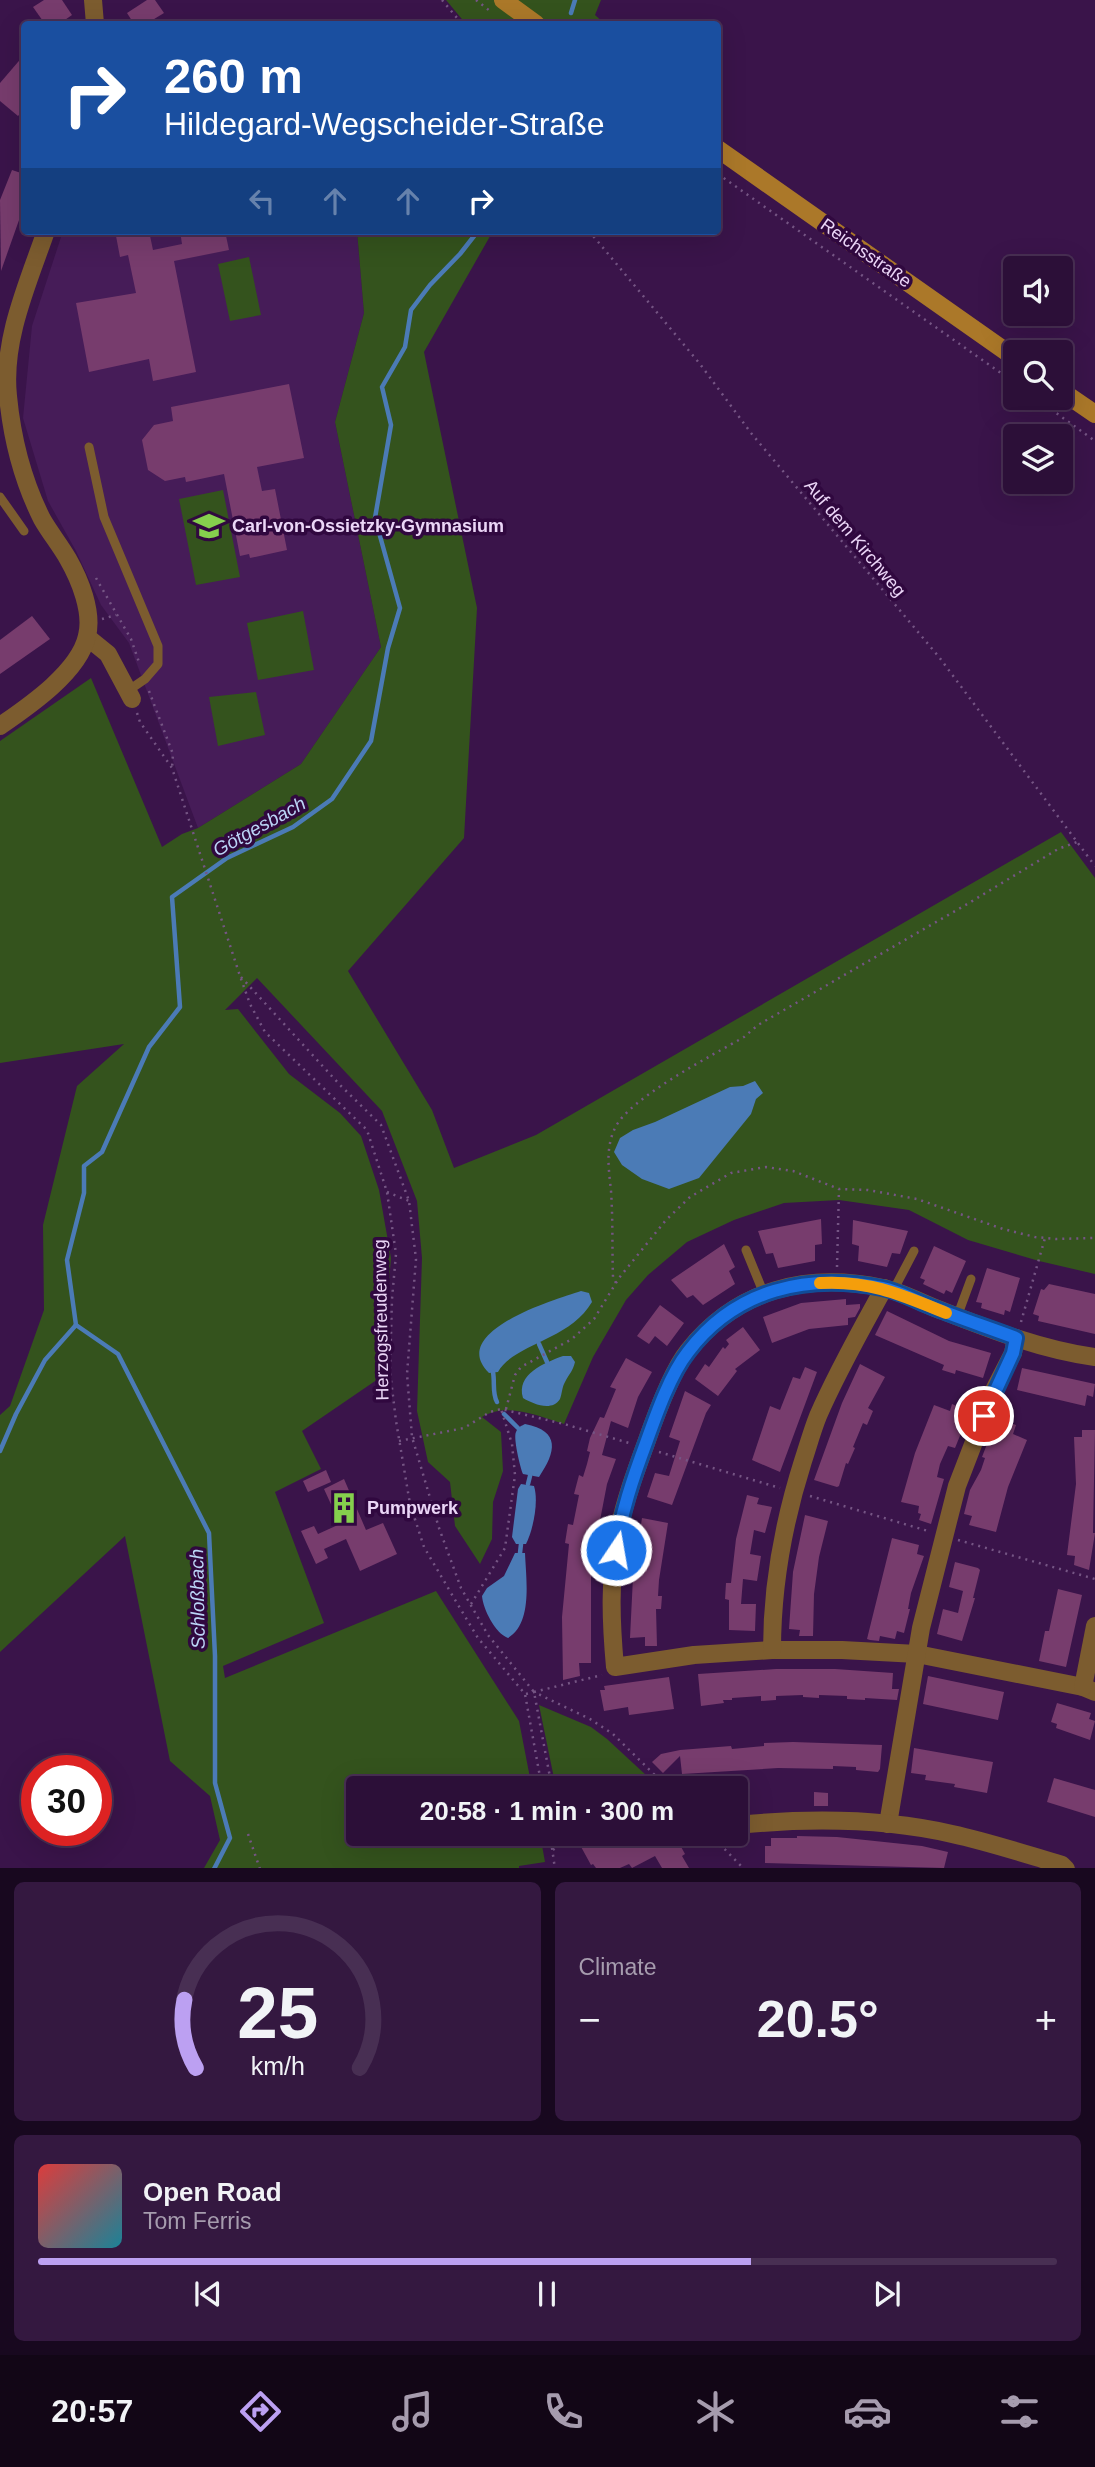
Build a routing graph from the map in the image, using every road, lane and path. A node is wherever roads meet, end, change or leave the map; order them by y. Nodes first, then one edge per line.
1 (93, 0) edge
2 (442, 0) edge
3 (503, 0) edge
4 (94, 21) edge
5 (460, 21) edge
6 (532, 21) edge
7 (721, 151) edge
8 (721, 176) edge
9 (44, 235) edge
10 (592, 235) edge
11 (7, 325) edge
12 (1003, 350) edge
13 (1003, 375) edge
14 (1073, 399) edge
15 (1049, 410) edge
16 (1095, 414) edge
17 (1095, 441) edge
18 (8, 443) edge
19 (89, 447) dead end
20 (0, 497) edge
21 (24, 531) dead end
22 (91, 569) dead end
23 (87, 637) junction
24 (145, 678) junction
25 (130, 694) junction
26 (0, 726) edge
27 (172, 768) junction
28 (1077, 842) junction
29 (1095, 866) edge
30 (240, 976) junction
31 (839, 1189) junction
32 (387, 1192) junction
33 (409, 1201) junction
34 (1045, 1238) junction
35 (1095, 1238) edge
36 (746, 1250) dead end
37 (914, 1251) dead end
38 (971, 1279) dead end
39 (837, 1282) junction
40 (616, 1283) junction
41 (888, 1289) junction
42 (764, 1294) junction
43 (957, 1317) junction
44 (1016, 1338) junction
45 (1095, 1357) edge
46 (504, 1409) junction
47 (579, 1428) dead end
48 (412, 1437) junction
49 (399, 1441) junction
50 (712, 1468) dead end
51 (725, 1472) dead end
52 (862, 1511) dead end
53 (944, 1536) junction
54 (1095, 1579) edge
55 (471, 1604) junction
56 (1095, 1626) edge
57 (772, 1650) junction
58 (917, 1654) junction
59 (615, 1667) junction
60 (1089, 1689) edge
61 (534, 1692) junction
62 (525, 1695) junction
63 (540, 1776) edge
64 (550, 1776) edge
65 (656, 1776) edge
66 (748, 1824) edge
67 (888, 1824) junction
68 (248, 1833) dead end
69 (552, 1846) edge
70 (558, 1846) edge
71 (722, 1846) edge
72 (553, 1850) junction
73 (260, 1868) edge
74 (555, 1868) edge
75 (744, 1868) edge
76 (1066, 1868) edge

1 - 4 street
2 - 5 path
3 - 6 main road
7 - 12 main road, Reichsstraße
8 - 13 path
9 - 11 street
10 - 28 path, Auf dem Kirchweg
11 - 18 street
14 - 16 main road
15 - 17 path
18 - 23 street
19 - 24 lane
20 - 21 lane
22 - 24 path
23 - 25 street
23 - 26 street
24 - 25 lane
25 - 27 path, Herzogsfreudenweg
25 - 27 path
27 - 30 path, Herzogsfreudenweg
28 - 29 path, Auf dem Kirchweg
28 - 40 path
30 - 32 path, Herzogsfreudenweg
30 - 33 path
31 - 34 path
31 - 39 path
31 - 40 path
32 - 33 path
32 - 49 path, Herzogsfreudenweg
33 - 48 path
34 - 35 path
34 - 44 path
36 - 42 lane
37 - 41 lane
38 - 43 lane
39 - 41 street
39 - 42 street
40 - 46 path
41 - 43 street
41 - 57 street
42 - 59 street
43 - 44 street
44 - 45 street
44 - 53 street
46 - 47 path
46 - 48 path
46 - 55 path
48 - 49 path
48 - 55 path
49 - 62 path, Herzogsfreudenweg
50 - 51 path
52 - 53 path
53 - 54 path
53 - 58 street
55 - 61 path
56 - 60 street
57 - 58 street
57 - 59 street
58 - 60 street
58 - 67 street
59 - 61 path
61 - 62 path
61 - 64 path
61 - 65 path
62 - 63 path, Herzogsfreudenweg
66 - 67 street
67 - 76 street
68 - 73 path
69 - 72 path
70 - 72 path
71 - 75 path
72 - 74 path

